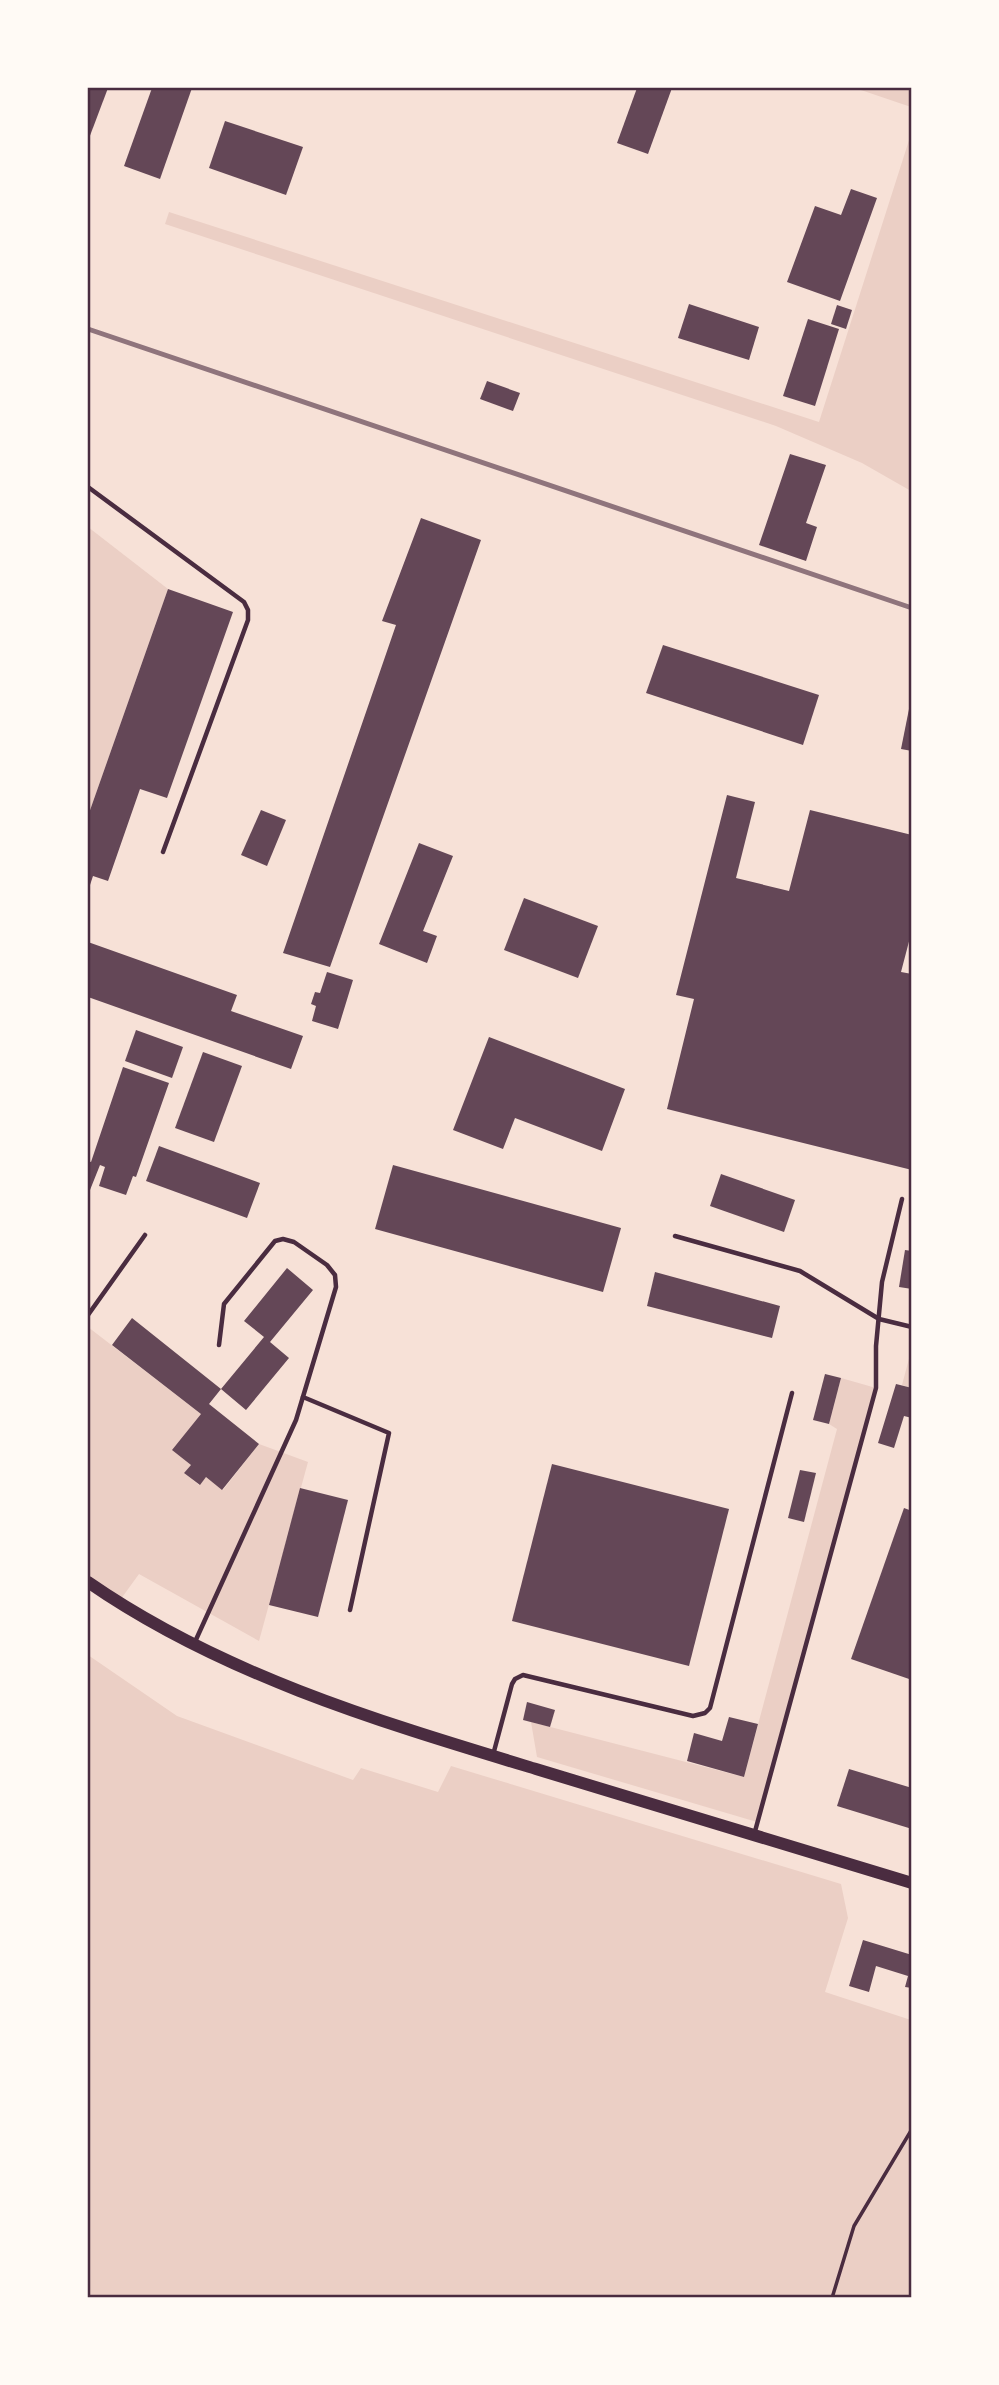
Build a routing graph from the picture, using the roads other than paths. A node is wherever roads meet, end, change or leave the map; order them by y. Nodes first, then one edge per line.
1 (88, 487) edge
2 (163, 852) dead end
3 (902, 1199) dead end
4 (145, 1235) dead end
5 (675, 1236) dead end
6 (88, 1315) edge
7 (878, 1319) junction
8 (912, 1327) edge
9 (219, 1345) dead end
10 (793, 1394) dead end
11 (303, 1397) junction
12 (88, 1582) edge
13 (350, 1610) dead end
14 (194, 1645) junction
15 (492, 1756) junction
16 (753, 1835) junction
17 (912, 1883) edge

1 - 2 lane
3 - 7 lane
4 - 6 lane
5 - 7 lane
7 - 8 lane
7 - 16 lane
9 - 11 lane
10 - 15 lane
11 - 13 lane
11 - 14 lane
12 - 14 street
14 - 15 street
15 - 16 street
16 - 17 street

